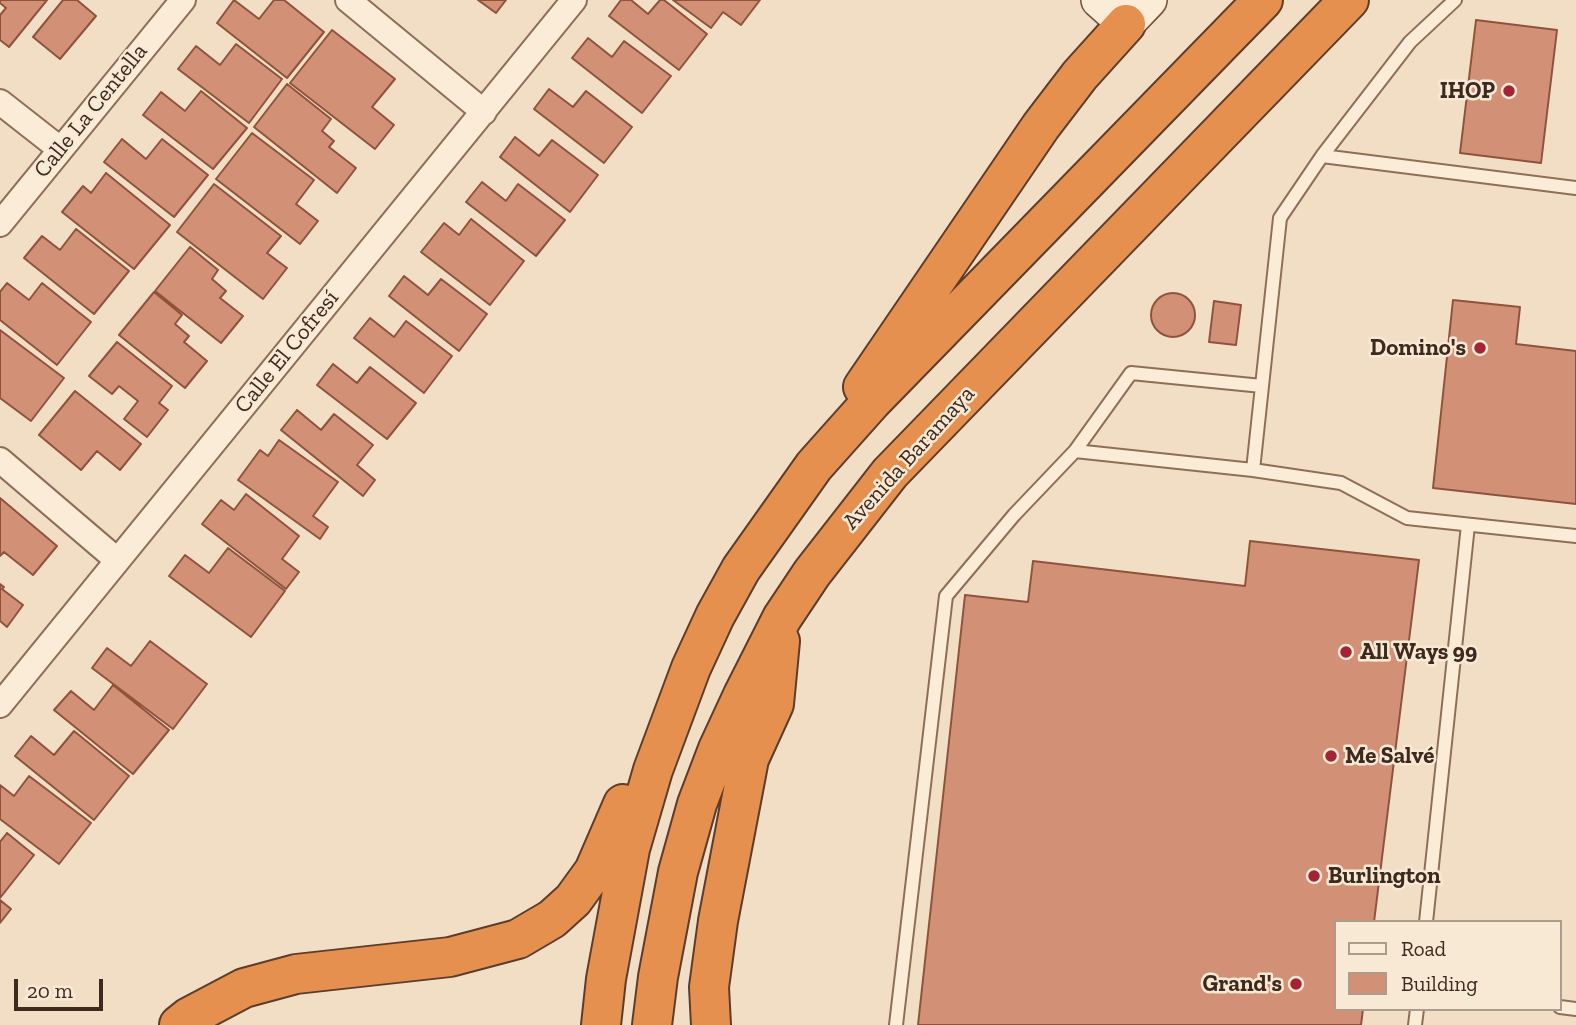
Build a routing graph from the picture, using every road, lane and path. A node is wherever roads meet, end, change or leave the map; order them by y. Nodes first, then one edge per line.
1 (183, 0) edge
2 (348, 0) edge
3 (574, 0) edge
4 (1263, 0) edge
5 (1349, 0) edge
6 (1455, 0) edge
7 (1125, 8) edge
8 (0, 102) edge
9 (484, 112) junction
10 (60, 149) junction
11 (1322, 156) junction
12 (1576, 188) edge
13 (0, 223) edge
14 (1262, 386) junction
15 (1075, 451) junction
16 (0, 460) edge
17 (814, 466) junction
18 (1253, 470) junction
19 (1468, 524) junction
20 (1576, 536) edge
21 (117, 560) junction
22 (782, 618) junction
23 (691, 668) junction
24 (0, 705) edge
25 (1426, 920) edge
26 (179, 1025) edge
27 (601, 1025) edge
28 (652, 1025) edge
29 (711, 1025) edge
30 (896, 1025) edge

1 - 10 street, Calle La Centella
2 - 9 street
3 - 9 street, Calle El Cofresí
4 - 17 highway
5 - 22 highway, Avenida Baramaya
6 - 11 lane
7 - 17 highway
8 - 10 street
9 - 21 street, Calle El Cofresí
10 - 13 street, Calle La Centella
11 - 12 lane
11 - 14 lane
14 - 15 lane
14 - 18 lane
15 - 18 lane
15 - 30 lane
16 - 21 street
17 - 23 highway
18 - 19 lane
19 - 20 lane
19 - 25 lane
21 - 24 street, Calle El Cofresí
22 - 28 highway, Avenida Baramaya
22 - 29 highway
23 - 26 highway
23 - 27 highway

